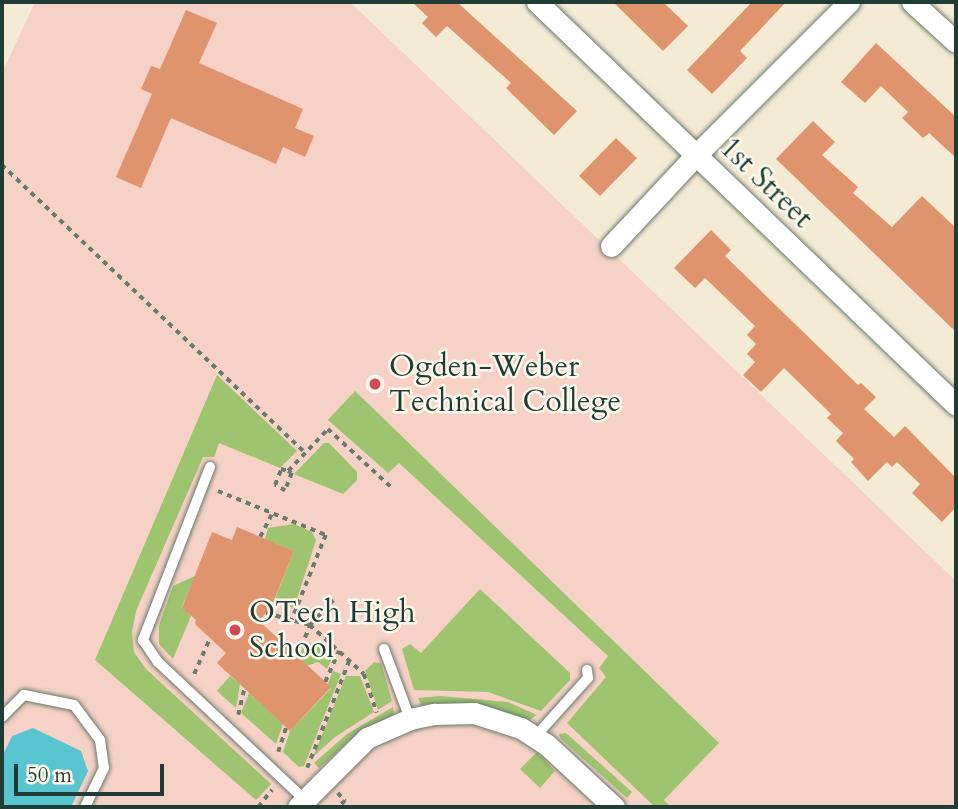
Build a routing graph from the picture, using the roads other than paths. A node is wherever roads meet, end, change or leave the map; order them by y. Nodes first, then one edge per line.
1 (537, 2) edge
2 (849, 2) edge
3 (912, 2) edge
4 (956, 42) edge
5 (695, 156) junction
6 (611, 246) dead end
7 (956, 405) edge
8 (210, 467) dead end
9 (384, 649) dead end
10 (587, 670) dead end
11 (2, 717) edge
12 (410, 719) junction
13 (536, 737) junction
14 (302, 803) edge
15 (85, 807) edge
16 (614, 807) edge

1 - 5 street, 1st Street
2 - 5 street
3 - 4 street
5 - 6 street
5 - 7 street, 1st Street
8 - 14 lane
9 - 12 lane
10 - 13 lane
11 - 15 lane
12 - 13 street
12 - 14 street
13 - 16 street

